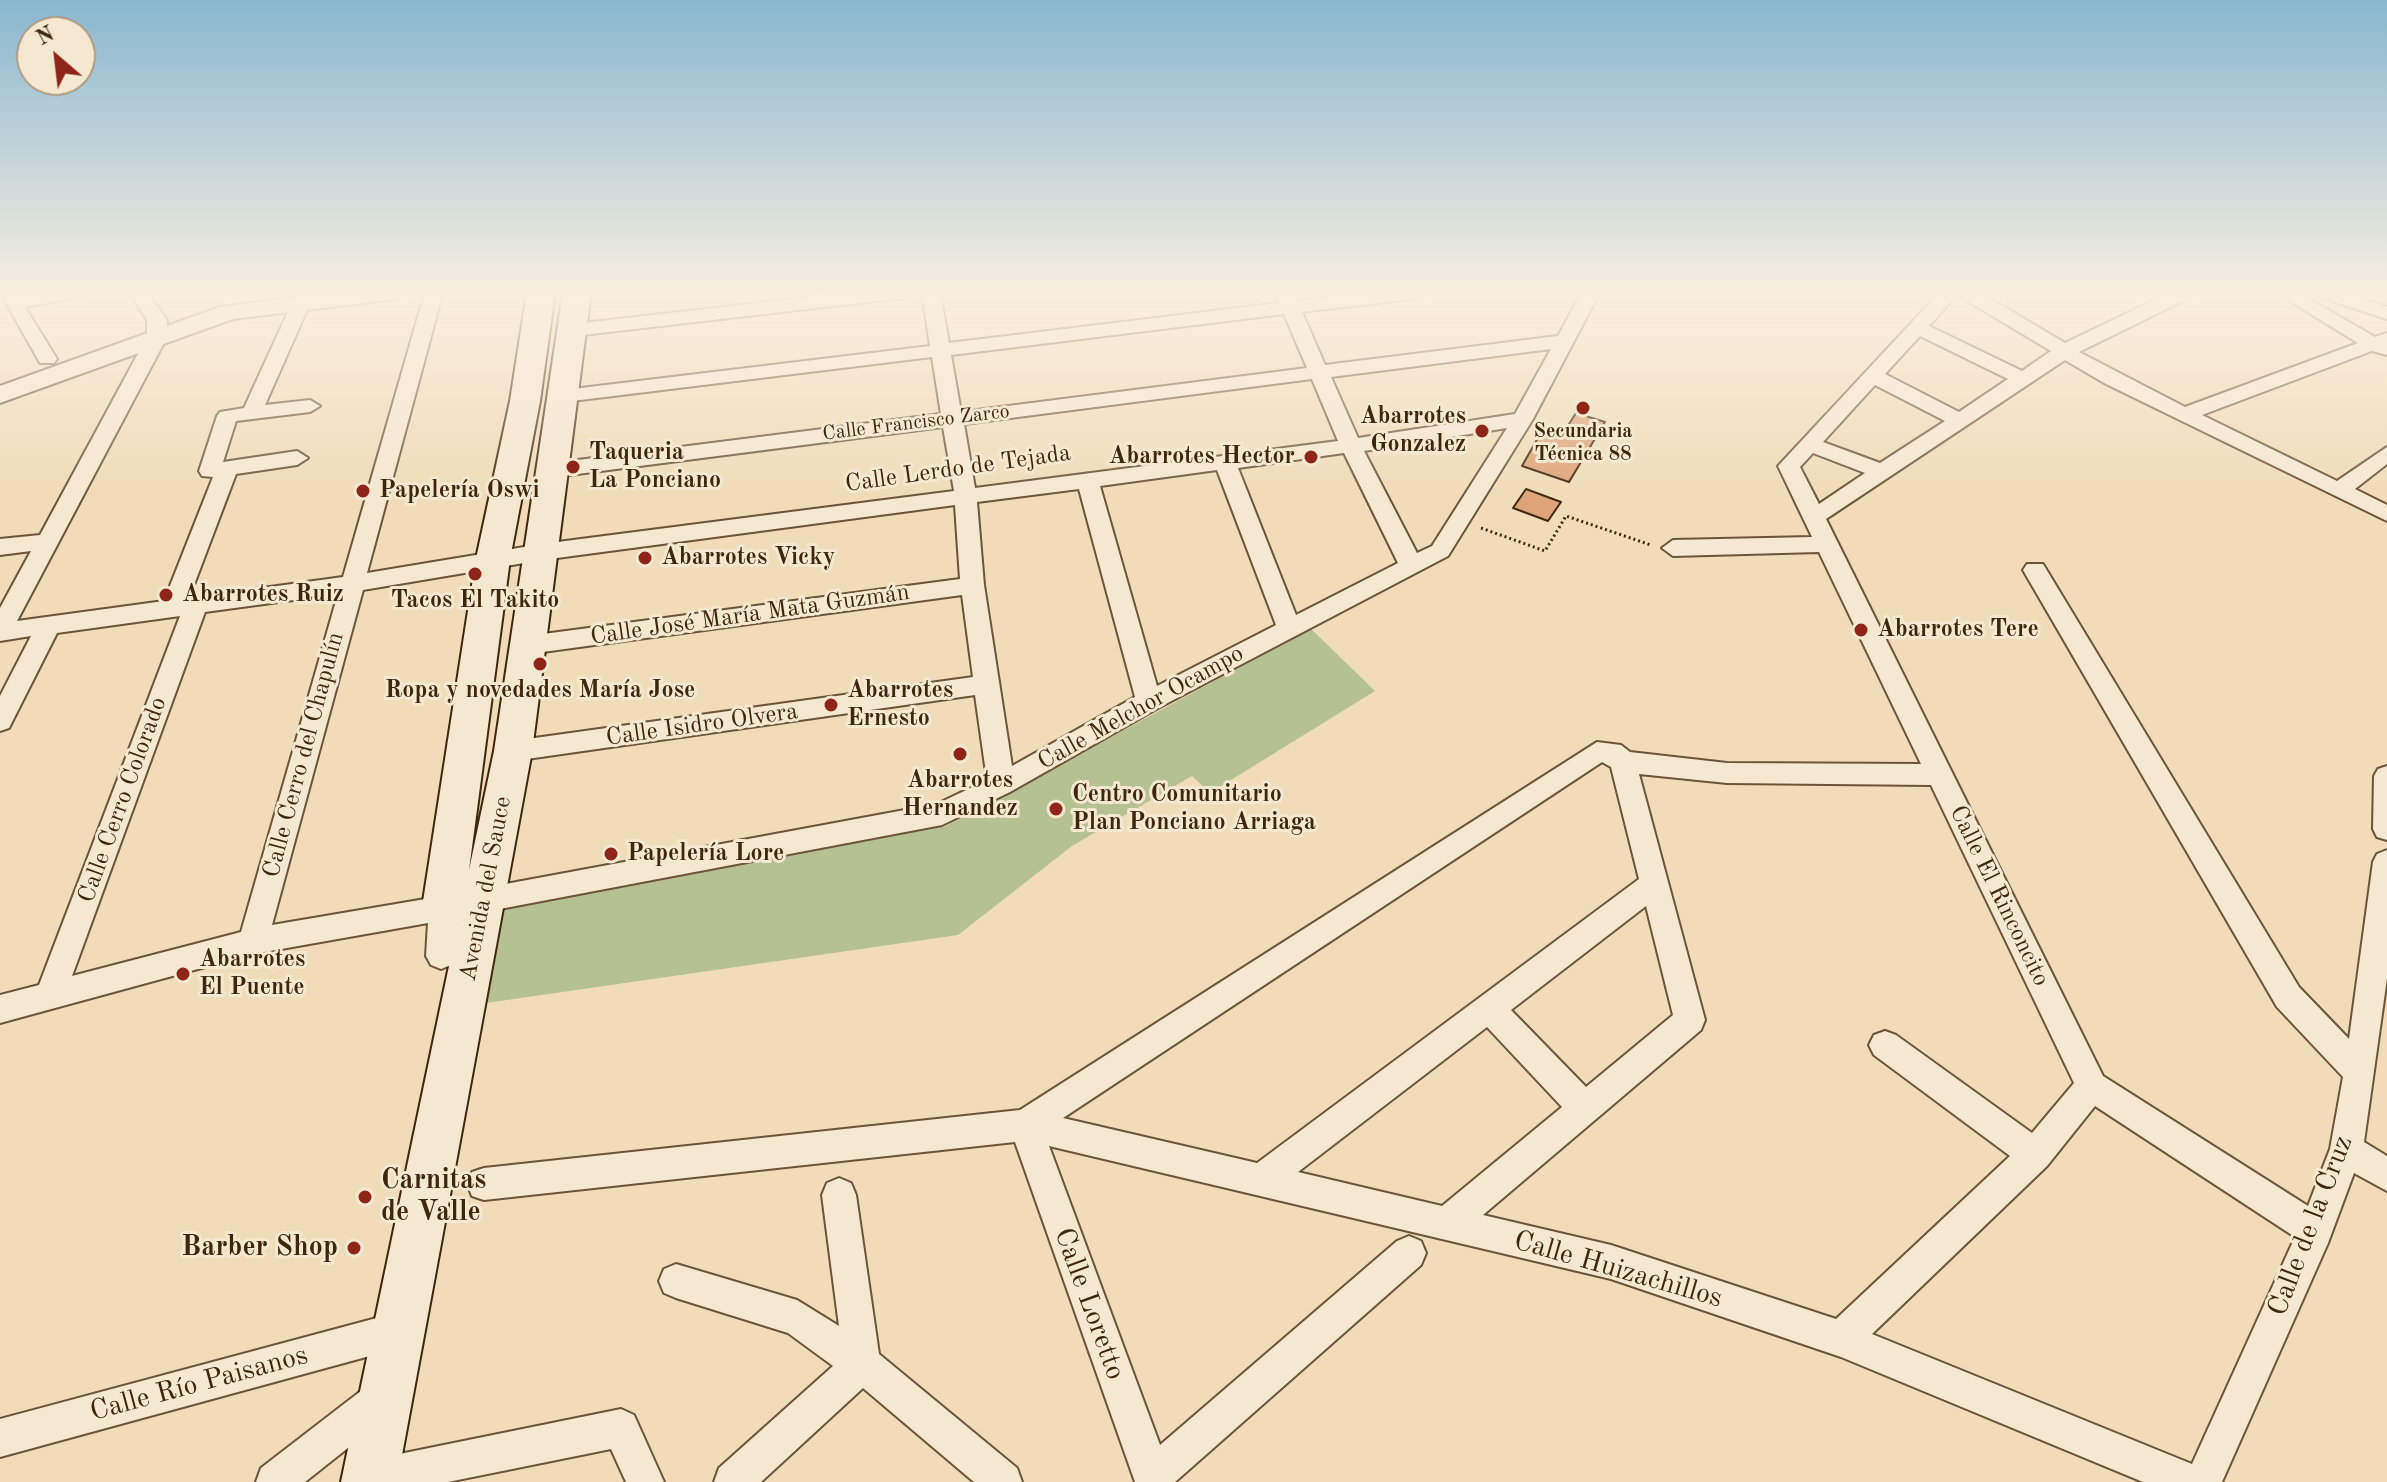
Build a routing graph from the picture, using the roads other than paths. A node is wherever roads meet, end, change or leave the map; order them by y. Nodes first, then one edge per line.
1 (41, 361) edge
2 (80, 361) edge
3 (140, 361) edge
4 (275, 361) edge
5 (414, 361) edge
6 (531, 361) edge
7 (569, 361) edge
8 (850, 361) edge
9 (943, 361) edge
10 (1312, 361) edge
11 (1408, 361) edge
12 (1553, 361) edge
13 (1887, 361) edge
14 (1986, 361) edge
15 (2050, 361) edge
16 (2082, 361) edge
17 (2338, 361) edge
18 (1317, 373) junction
19 (0, 375) edge
20 (1873, 376) junction
21 (2023, 379) junction
22 (0, 395) edge
23 (564, 396) junction
24 (310, 406) dead end
25 (252, 412) junction
26 (2184, 415) junction
27 (952, 419) junction
28 (1523, 419) junction
29 (1960, 420) junction
30 (1810, 444) junction
31 (1351, 446) junction
32 (2387, 454) edge
33 (297, 458) dead end
34 (1224, 460) junction
35 (218, 470) junction
36 (554, 470) junction
37 (1882, 472) junction
38 (1087, 478) junction
39 (2338, 491) junction
40 (965, 494) junction
41 (2387, 514) edge
42 (1814, 517) junction
43 (45, 542) junction
44 (1827, 544) junction
45 (1663, 546) road end
46 (0, 547) edge
47 (542, 552) junction
48 (493, 559) junction
49 (1411, 565) junction
50 (2035, 570) dead end
51 (350, 584) junction
52 (972, 585) junction
53 (185, 606) junction
54 (47, 628) junction
55 (1289, 628) junction
56 (0, 631) edge
57 (528, 645) junction
58 (987, 684) junction
59 (8, 694) edge
60 (1149, 701) junction
61 (0, 721) edge
62 (513, 751) junction
63 (1623, 762) junction
64 (1940, 775) junction
65 (2387, 778) edge
66 (1001, 785) junction
67 (2387, 829) edge
68 (2387, 862) edge
69 (1657, 882) junction
70 (484, 900) junction
71 (443, 908) junction
72 (253, 941) junction
73 (455, 965) junction
74 (50, 995) junction
75 (1489, 1008) junction
76 (0, 1009) edge
77 (1885, 1045) dead end
78 (2360, 1072) junction
79 (2092, 1086) junction
80 (1584, 1108) junction
81 (1025, 1125) junction
82 (2346, 1149) junction
83 (2035, 1155) junction
84 (2387, 1175) edge
85 (1261, 1180) junction
86 (484, 1184) dead end
87 (839, 1195) dead end
88 (1447, 1224) junction
89 (2316, 1231) junction
90 (1409, 1253) dead end
91 (676, 1281) dead end
92 (399, 1330) junction
93 (1841, 1339) junction
94 (862, 1364) junction
95 (386, 1395) junction
96 (0, 1438) edge
97 (369, 1480) edge
98 (1153, 1480) edge
99 (275, 1482) edge
100 (645, 1482) edge
101 (733, 1482) edge
102 (1003, 1482) edge
103 (2189, 1482) edge
104 (2203, 1482) edge

1 - 19 street
2 - 22 street
3 - 43 street
4 - 25 street
5 - 51 street, Calle Cerro del Chapulín
6 - 48 main road, Avenida del Sauce
7 - 23 main road, Avenida del Sauce
8 - 23 street
9 - 27 street
10 - 18 street
11 - 18 street, Calle Francisco Zarco
12 - 28 street, Calle Melchor Ocampo
13 - 20 street
14 - 21 street
15 - 21 street
16 - 26 street
17 - 26 street
18 - 27 street, Calle Francisco Zarco
18 - 31 street
20 - 29 street
20 - 30 street
21 - 29 street
23 - 36 main road, Avenida del Sauce
24 - 25 street
25 - 35 street, Calle Cerro Colorado
26 - 39 street
27 - 36 street, Calle Francisco Zarco
27 - 40 street
28 - 31 street, Calle Lerdo de Tejada
28 - 49 street, Calle Melchor Ocampo
29 - 37 street
30 - 37 street
30 - 42 street, Calle El Rinconcito
31 - 34 street, Calle Lerdo de Tejada
31 - 49 street
32 - 39 street
33 - 35 street
34 - 38 street, Calle Lerdo de Tejada
34 - 55 street
35 - 53 street, Calle Cerro Colorado
36 - 47 main road, Avenida del Sauce
37 - 42 street
38 - 40 street, Calle Lerdo de Tejada
38 - 60 street
39 - 41 street
40 - 47 street, Calle Lerdo de Tejada
40 - 52 street
42 - 44 street, Calle El Rinconcito
43 - 46 street
43 - 56 street
44 - 45 street
44 - 64 street, Calle El Rinconcito
47 - 48 street, Calle Lerdo de Tejada
47 - 57 main road, Avenida del Sauce
48 - 51 street, Calle Lerdo de Tejada
48 - 71 main road, Avenida del Sauce
49 - 55 street, Calle Melchor Ocampo
50 - 78 street
51 - 53 street, Calle Lerdo de Tejada
51 - 72 street, Calle Cerro del Chapulín
52 - 57 street, Calle José María Mata Guzmán
52 - 58 street
53 - 54 street, Calle Lerdo de Tejada
53 - 74 street, Calle Cerro Colorado
54 - 56 street, Calle Lerdo de Tejada
54 - 59 street
55 - 60 street, Calle Melchor Ocampo
57 - 62 main road, Avenida del Sauce
58 - 62 street, Calle Isidro Olvera
58 - 66 street
59 - 61 street
60 - 66 street, Calle Melchor Ocampo
62 - 70 main road, Avenida del Sauce
63 - 64 street
63 - 69 street
63 - 81 street
64 - 79 street, Calle El Rinconcito
65 - 67 street
66 - 70 street, Calle Melchor Ocampo
68 - 78 street, Calle de la Cruz
69 - 75 street
69 - 80 street
70 - 71 main road, Calle Melchor Ocampo
70 - 73 main road, Avenida del Sauce
71 - 72 street
71 - 73 street, Avenida del Sauce
72 - 74 street
73 - 92 main road, Avenida del Sauce
74 - 76 street
75 - 80 street
75 - 85 street
77 - 83 street
78 - 82 street, Calle de la Cruz
79 - 83 street
79 - 89 street
80 - 88 street
81 - 85 street, Calle Huizachillos
81 - 86 street
81 - 98 street, Calle Loretto
82 - 84 street
82 - 89 street, Calle de la Cruz
83 - 93 street
85 - 88 street, Calle Huizachillos
87 - 94 street
88 - 93 street, Calle Huizachillos
89 - 104 street, Calle de la Cruz
90 - 98 street
91 - 94 street
92 - 95 main road, Avenida del Sauce
92 - 96 street, Calle Río Paisanos
93 - 103 street, Calle Huizachillos
94 - 101 street
94 - 102 street
95 - 97 main road, Avenida del Sauce
95 - 99 street
97 - 100 street

